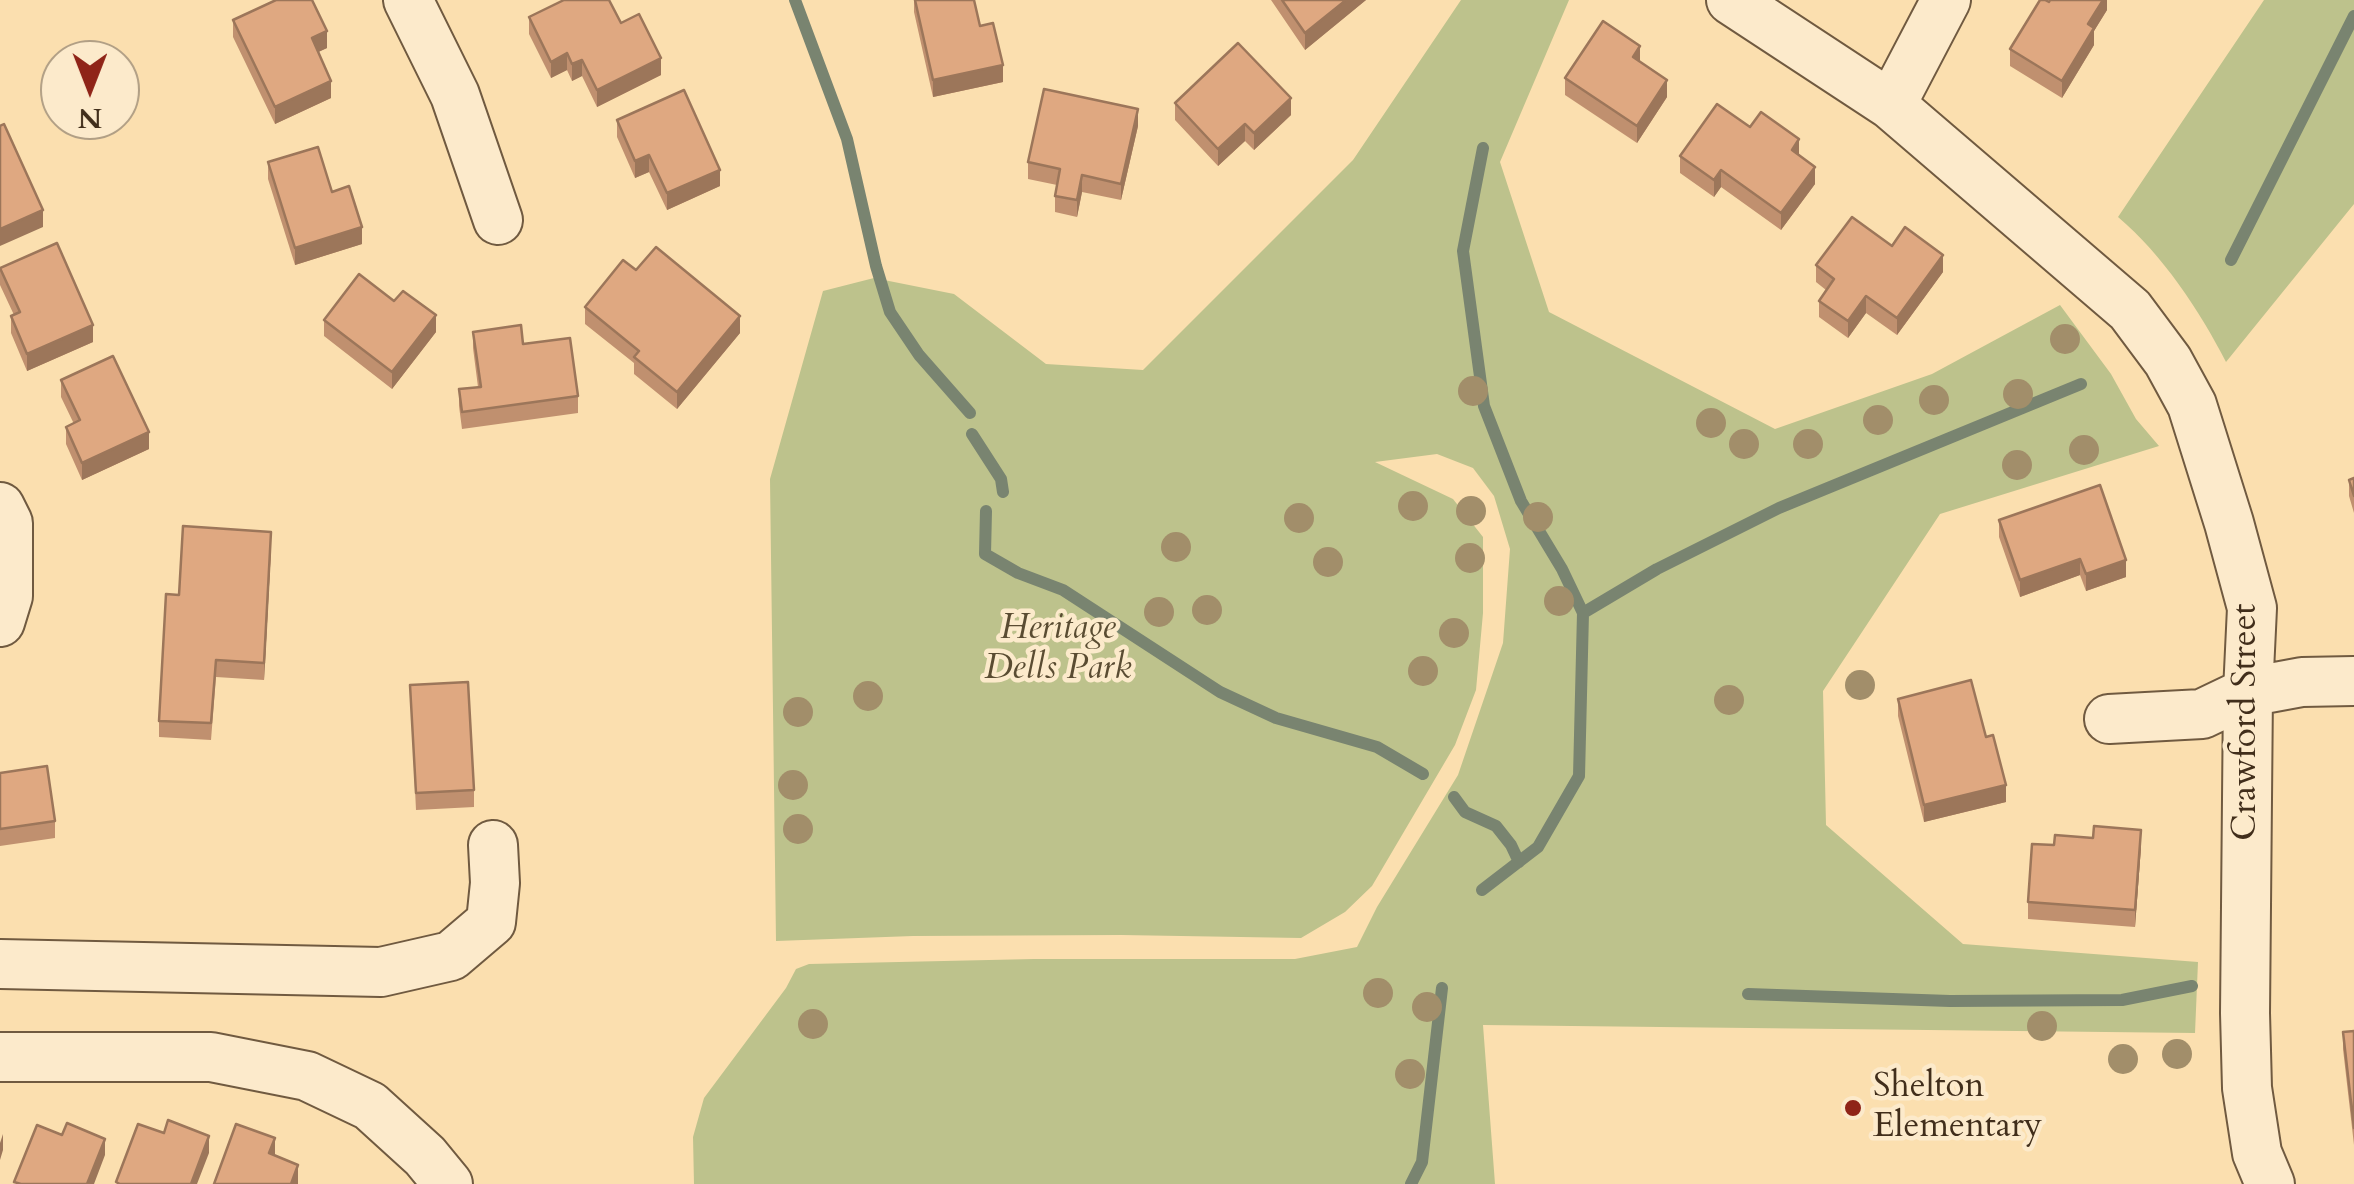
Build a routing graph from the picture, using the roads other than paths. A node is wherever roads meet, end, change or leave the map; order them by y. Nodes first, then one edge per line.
1 (408, 0) edge
2 (1731, 0) edge
3 (1946, 0) edge
4 (1891, 104) junction
5 (498, 220) dead end
6 (0, 507) edge
7 (0, 622) edge
8 (2354, 682) edge
9 (2248, 692) junction
10 (2109, 719) dead end
11 (493, 844) dead end
12 (0, 964) edge
13 (0, 1057) edge
14 (426, 1175) edge
15 (2270, 1184) edge

1 - 5 street
2 - 4 street, Crawford Street
3 - 4 street
4 - 9 street, Crawford Street
6 - 7 street
8 - 9 street
9 - 10 street
9 - 15 street, Crawford Street
11 - 12 street
13 - 14 street

